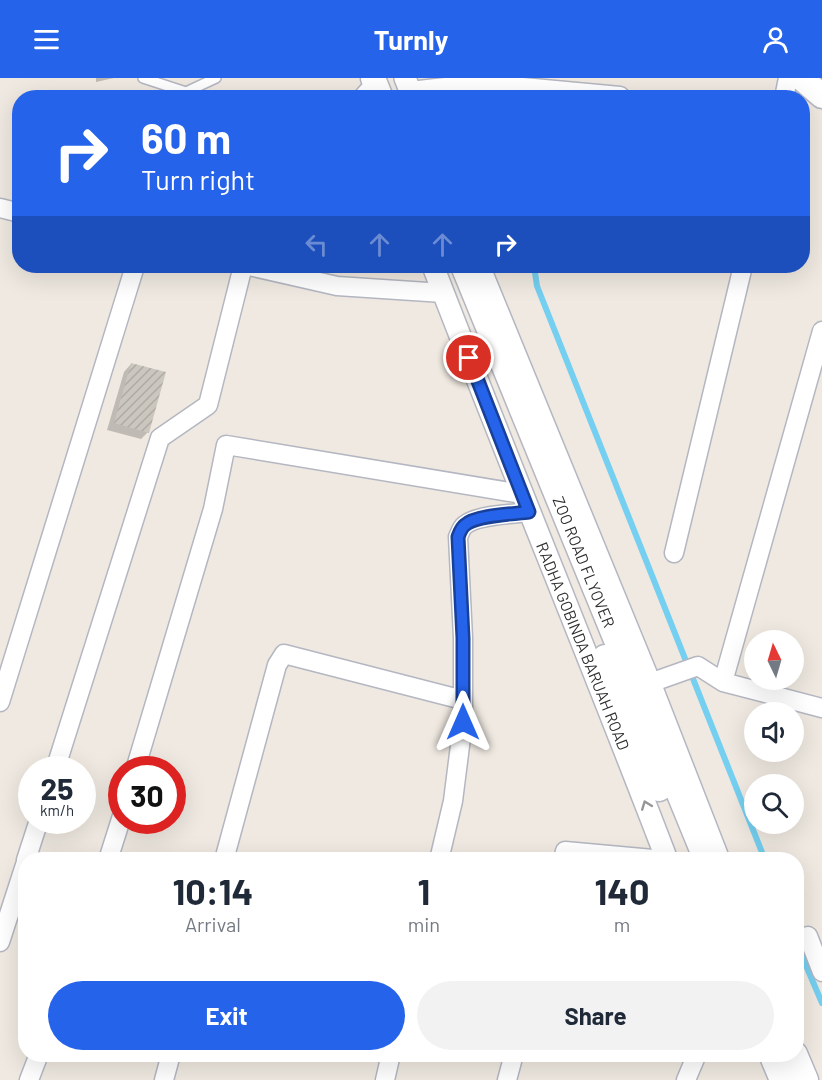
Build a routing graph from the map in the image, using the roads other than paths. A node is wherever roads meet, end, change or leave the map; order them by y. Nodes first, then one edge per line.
1 (142, 78) edge
2 (216, 78) edge
3 (390, 78) edge
4 (801, 78) edge
5 (180, 90) edge
6 (190, 90) edge
7 (405, 90) edge
8 (415, 90) edge
9 (555, 90) edge
10 (822, 96) edge
11 (133, 273) edge
12 (241, 273) edge
13 (280, 273) edge
14 (436, 273) edge
15 (450, 273) edge
16 (466, 273) edge
17 (482, 273) edge
18 (741, 273) edge
19 (443, 293) junction
20 (822, 331) edge
21 (525, 503) junction
22 (674, 553) dead end
23 (723, 681) junction
24 (650, 683) junction
25 (463, 700) junction
26 (0, 702) edge
27 (822, 708) edge
28 (59, 756) edge
29 (139, 756) edge
30 (35, 834) edge
31 (116, 834) edge
32 (29, 852) edge
33 (111, 852) edge
34 (226, 852) edge
35 (441, 852) edge
36 (565, 852) edge
37 (586, 852) edge
38 (687, 852) edge
39 (688, 852) edge
40 (688, 852) edge
41 (689, 852) edge
42 (18, 886) edge
43 (807, 938) edge
44 (0, 942) edge
45 (822, 972) edge
46 (36, 1062) edge
47 (169, 1062) edge
48 (389, 1062) edge
49 (512, 1062) edge
50 (694, 1062) edge
51 (774, 1062) edge
52 (798, 1062) edge
53 (29, 1080) edge
54 (164, 1080) edge
55 (385, 1080) edge
56 (507, 1080) edge
57 (686, 1080) edge
58 (782, 1080) edge
59 (806, 1080) edge

1 - 5 lane
2 - 6 lane
3 - 7 main road
4 - 10 main road
8 - 9 street
11 - 26 street
12 - 28 street
13 - 19 street
14 - 19 street, RADHA GOBINDA BARUAH ROAD
15 - 39 main road, ZOO ROAD FLYOVER
16 - 40 main road, ZOO ROAD FLYOVER
17 - 24 street
18 - 22 street
19 - 21 street, RADHA GOBINDA BARUAH ROAD
20 - 23 street
21 - 25 street
21 - 29 street
38 -> 21 street, RADHA GOBINDA BARUAH ROAD
23 - 24 street
23 - 27 street
24 - 41 street
25 - 34 street
25 - 35 street
30 - 32 street
31 - 33 street
36 - 37 street
42 - 44 street
43 - 45 street
46 - 53 street
47 - 54 street
48 - 55 street
49 - 56 street
50 - 57 street
51 - 58 main road
52 - 59 main road

